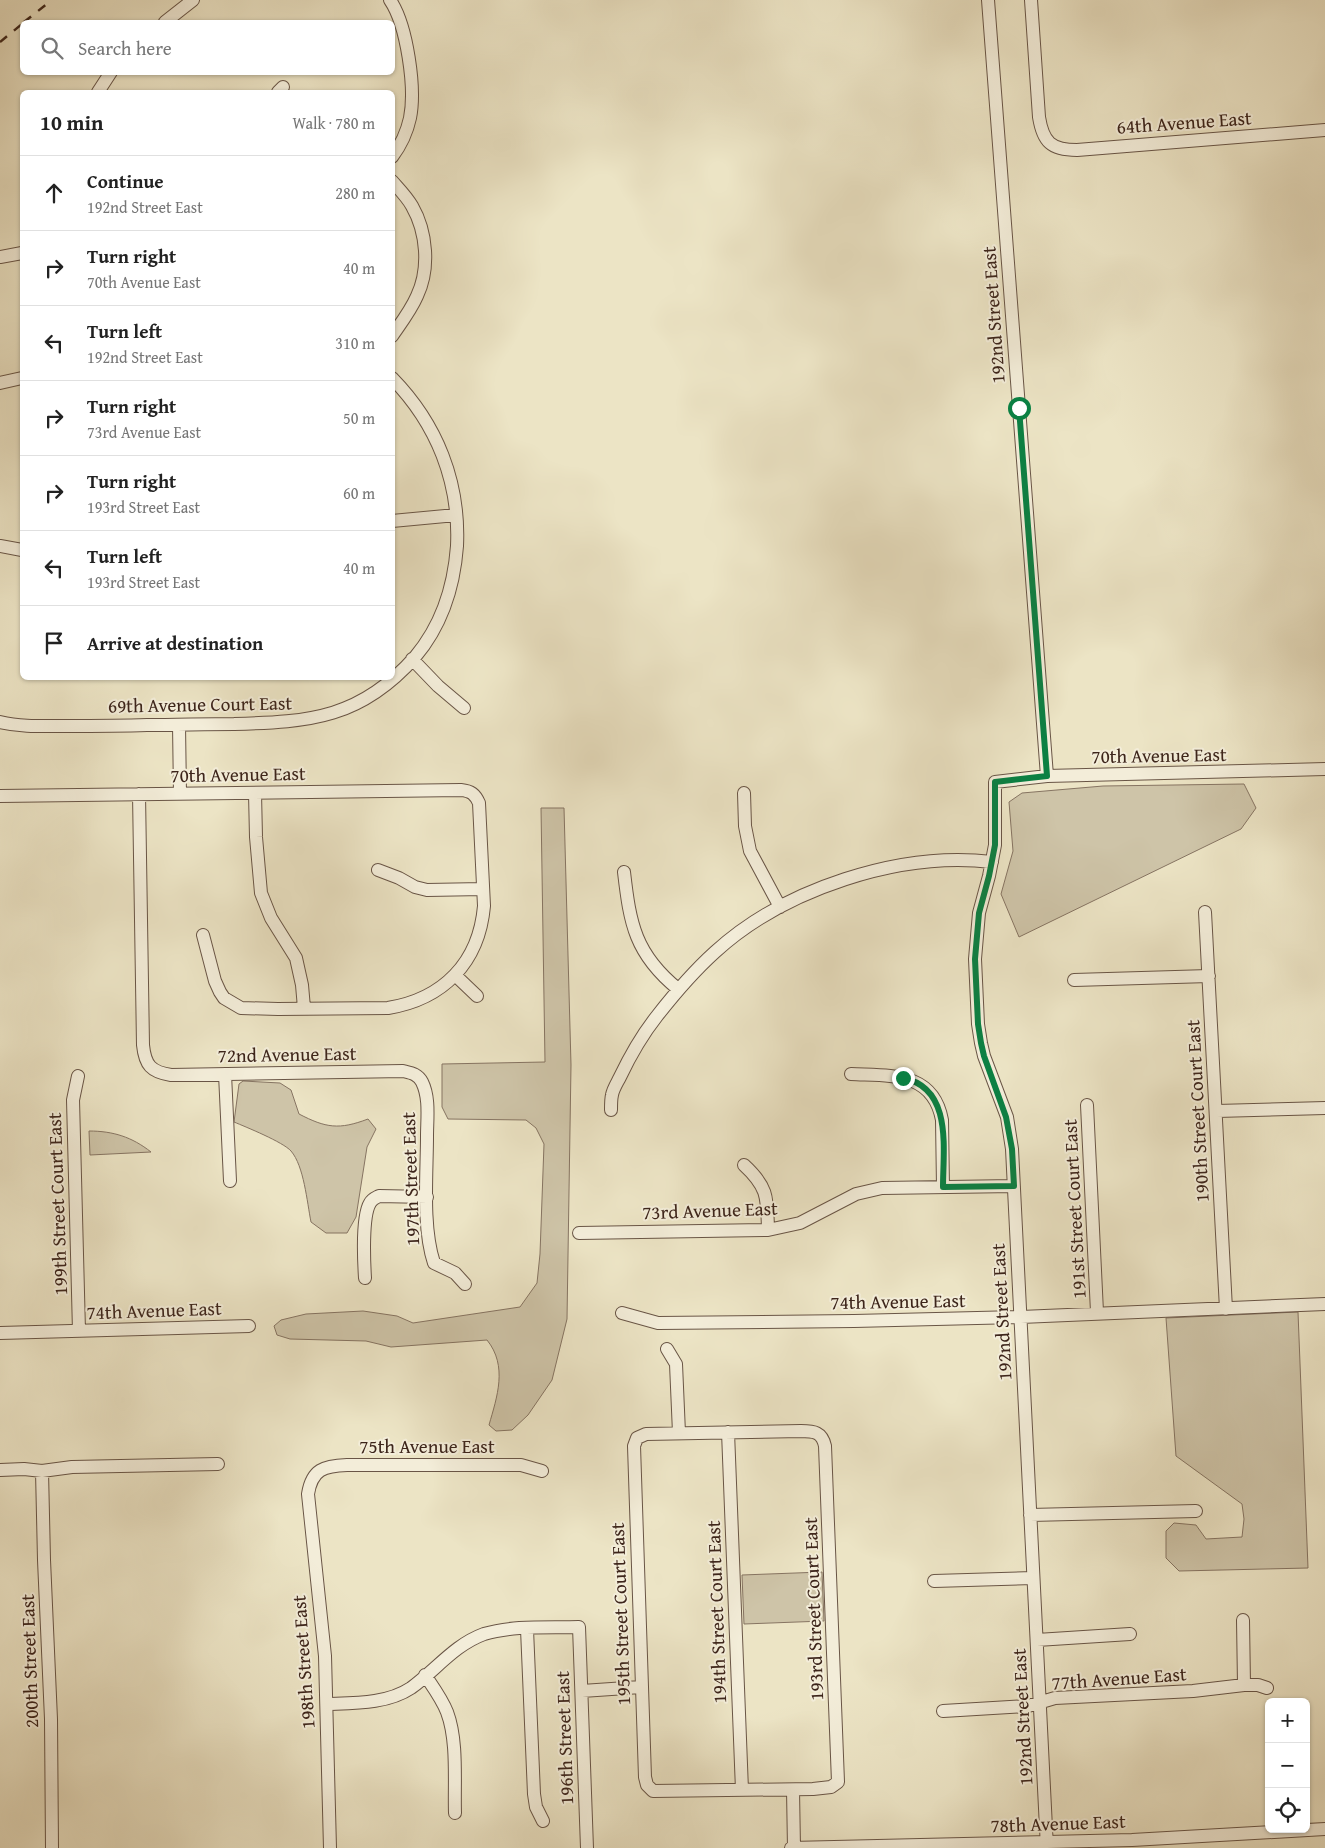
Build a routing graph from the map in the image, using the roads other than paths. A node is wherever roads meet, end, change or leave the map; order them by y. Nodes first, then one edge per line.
1 (193, 0) edge
2 (390, 0) edge
3 (988, 0) edge
4 (1031, 0) edge
5 (168, 20) edge
6 (109, 75) edge
7 (99, 90) edge
8 (1325, 130) edge
9 (395, 152) edge
10 (395, 185) edge
11 (20, 252) edge
12 (0, 257) edge
13 (395, 331) edge
14 (20, 378) edge
15 (395, 381) edge
16 (0, 383) edge
17 (456, 515) junction
18 (395, 521) edge
19 (0, 546) edge
20 (20, 550) edge
21 (412, 659) junction
22 (395, 678) edge
23 (392, 680) edge
24 (464, 708) dead end
25 (0, 722) edge
26 (179, 725) junction
27 (1325, 769) edge
28 (1047, 776) junction
29 (995, 782) joint
30 (744, 792) dead end
31 (255, 793) junction
32 (140, 794) junction
33 (180, 794) junction
34 (0, 796) edge
35 (992, 862) junction
36 (378, 870) dead end
37 (624, 872) dead end
38 (483, 889) junction
39 (780, 907) junction
40 (1206, 912) dead end
41 (203, 935) dead end
42 (455, 975) junction
43 (1209, 976) junction
44 (1074, 980) dead end
45 (678, 989) junction
46 (477, 996) dead end
47 (304, 1008) junction
48 (225, 1074) junction
49 (851, 1074) dead end
50 (78, 1076) dead end
51 (423, 1085) joint
52 (1087, 1104) dead end
53 (1325, 1108) edge
54 (611, 1110) dead end
55 (1217, 1111) junction
56 (744, 1165) dead end
57 (230, 1181) dead end
58 (1014, 1186) junction
59 (943, 1187) junction
60 (427, 1197) junction
61 (768, 1230) junction
62 (579, 1233) dead end
63 (365, 1278) dead end
64 (466, 1284) dead end
65 (1325, 1304) edge
66 (1226, 1308) junction
67 (1098, 1312) junction
68 (622, 1313) dead end
69 (1020, 1317) junction
70 (248, 1326) dead end
71 (79, 1331) junction
72 (0, 1333) edge
73 (667, 1349) dead end
74 (728, 1432) junction
75 (679, 1433) junction
76 (218, 1464) dead end
77 (0, 1470) edge
78 (542, 1471) dead end
79 (42, 1472) junction
80 (314, 1476) joint
81 (1196, 1511) dead end
82 (1030, 1515) junction
83 (1033, 1578) junction
84 (934, 1581) dead end
85 (1243, 1620) dead end
86 (528, 1629) junction
87 (1130, 1634) dead end
88 (1037, 1640) junction
89 (425, 1675) junction
90 (1244, 1685) junction
91 (641, 1687) junction
92 (1267, 1688) dead end
93 (582, 1691) junction
94 (326, 1704) junction
95 (1040, 1704) junction
96 (943, 1711) dead end
97 (742, 1790) junction
98 (793, 1790) junction
99 (455, 1813) dead end
100 (543, 1821) dead end
101 (1325, 1829) edge
102 (1047, 1845) edge
103 (52, 1848) edge
104 (330, 1848) edge
105 (587, 1848) edge
106 (793, 1848) edge

1 - 5 street
2 - 9 street
3 - 28 street, 192nd Street East
4 - 8 street, 64th Avenue East
6 - 7 street
10 - 13 street
11 - 12 street
14 - 16 street
15 - 17 street
17 - 18 street
17 - 21 street
19 - 20 street
21 - 22 street, 69th Avenue Court East
21 - 24 street
23 - 26 street, 69th Avenue Court East
25 - 26 street, 69th Avenue Court East
26 - 33 street
27 - 28 street, 70th Avenue East
28 - 29 street, 70th Avenue East
29 - 35 street, 192nd Street East
30 - 39 street
31 - 33 street, 70th Avenue East
31 - 38 street, 70th Avenue East
31 - 47 street
32 - 33 street, 70th Avenue East
32 - 34 street, 70th Avenue East
32 - 48 street, 72nd Avenue East
35 - 39 street
35 - 58 street, 192nd Street East
36 - 38 street
37 - 45 street
38 - 42 street
39 - 45 street
40 - 43 street, 190th Street Court East
41 - 47 street
42 - 46 street
42 - 47 street
43 - 44 street
43 - 55 street, 190th Street Court East
45 - 54 street
48 - 51 street, 72nd Avenue East
48 - 57 street
49 - 59 street
50 - 71 street, 199th Street Court East
51 - 60 street, 197th Street East
52 - 67 street, 191st Street Court East
53 - 55 street
55 - 66 street, 190th Street Court East
56 - 61 street
58 - 59 street, 73rd Avenue East
58 - 69 street, 192nd Street East
59 - 61 street, 73rd Avenue East
60 - 63 street
60 - 64 street, 197th Street East
61 - 62 street, 73rd Avenue East
65 - 66 street, 74th Avenue East
66 - 67 street, 74th Avenue East
67 - 69 street, 74th Avenue East
68 - 69 street, 74th Avenue East
69 - 82 street, 192nd Street East
70 - 71 street, 74th Avenue East
71 - 72 street, 74th Avenue East
73 - 75 street
74 - 75 street
74 - 97 street, 194th Street Court East
74 - 98 street, 193rd Street Court East
75 - 91 street, 195th Street Court East
76 - 79 street
77 - 79 street
78 - 80 street, 75th Avenue East
79 - 103 street, 200th Street East
80 - 94 street, 198th Street East
81 - 82 street
82 - 83 street, 192nd Street East
83 - 84 street
83 - 88 street, 192nd Street East
85 - 90 street
86 - 89 street
86 - 93 street, 196th Street East
86 - 100 street
87 - 88 street
88 - 95 street, 192nd Street East
89 - 94 street
89 - 99 street
90 - 92 street, 77th Avenue East
90 - 95 street, 77th Avenue East
91 - 93 street
91 - 97 street, 195th Street Court East
93 - 105 street, 196th Street East
94 - 104 street, 198th Street East
95 - 96 street, 77th Avenue East
95 - 102 street, 192nd Street East
97 - 98 street
98 - 106 street
101 - 102 street, 78th Avenue East
102 - 106 street, 78th Avenue East

